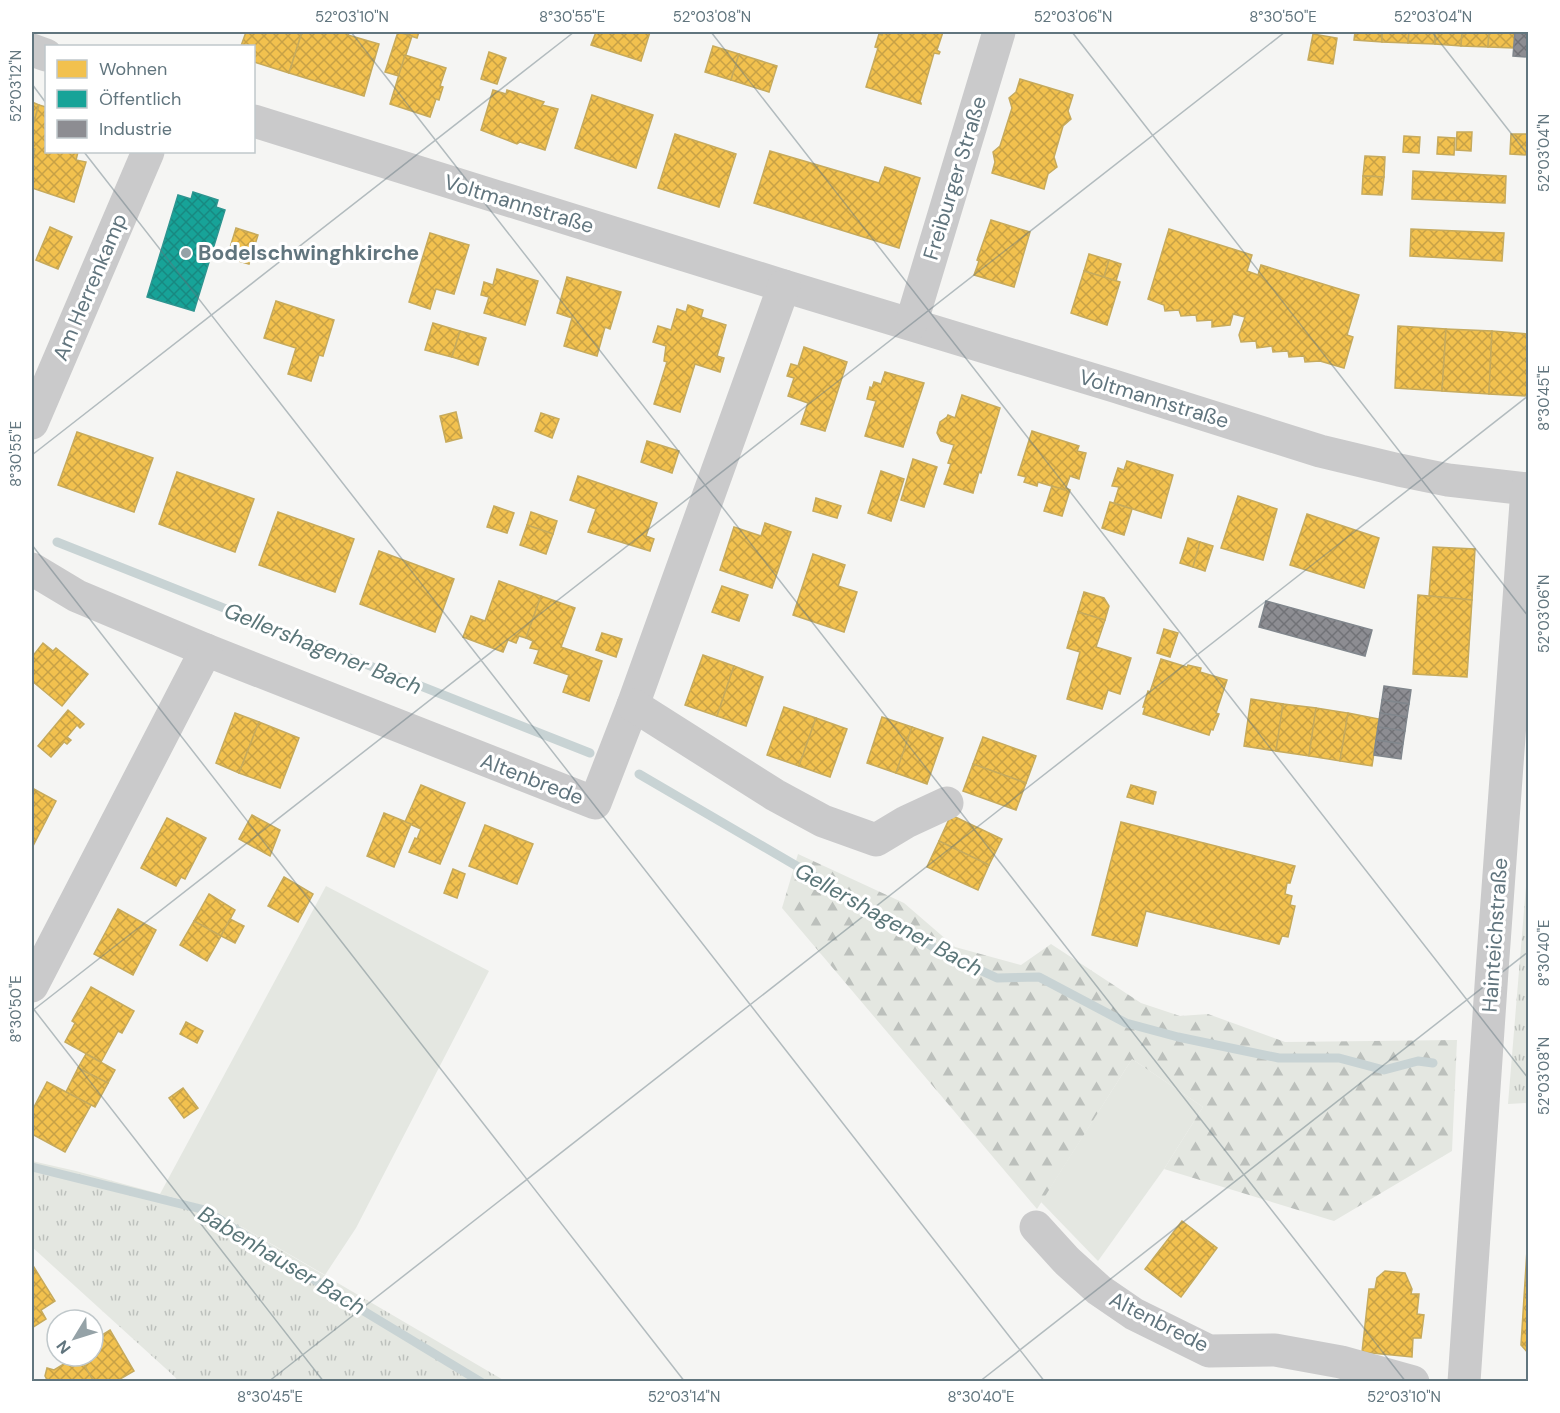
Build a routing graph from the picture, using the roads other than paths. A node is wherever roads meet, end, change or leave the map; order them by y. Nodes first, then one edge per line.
1 (999, 32) edge
2 (255, 121) edge
3 (148, 153) edge
4 (784, 286) junction
5 (911, 324) junction
6 (32, 423) edge
7 (1528, 489) edge
8 (32, 569) edge
9 (206, 650) junction
10 (633, 705) junction
11 (947, 803) dead end
12 (32, 986) edge
13 (1036, 1227) dead end
14 (1413, 1382) edge
15 (1464, 1382) edge

1 - 5 street, Freiburger Straße
2 - 4 street, Voltmannstraße
3 - 6 street, Am Herrenkamp
4 - 5 street, Voltmannstraße
4 - 10 street
5 - 7 street, Voltmannstraße
7 - 15 street, Hainteichstraße
8 - 9 street, Altenbrede
9 - 10 street, Altenbrede
9 - 12 street
10 - 11 street
13 - 14 street, Altenbrede

